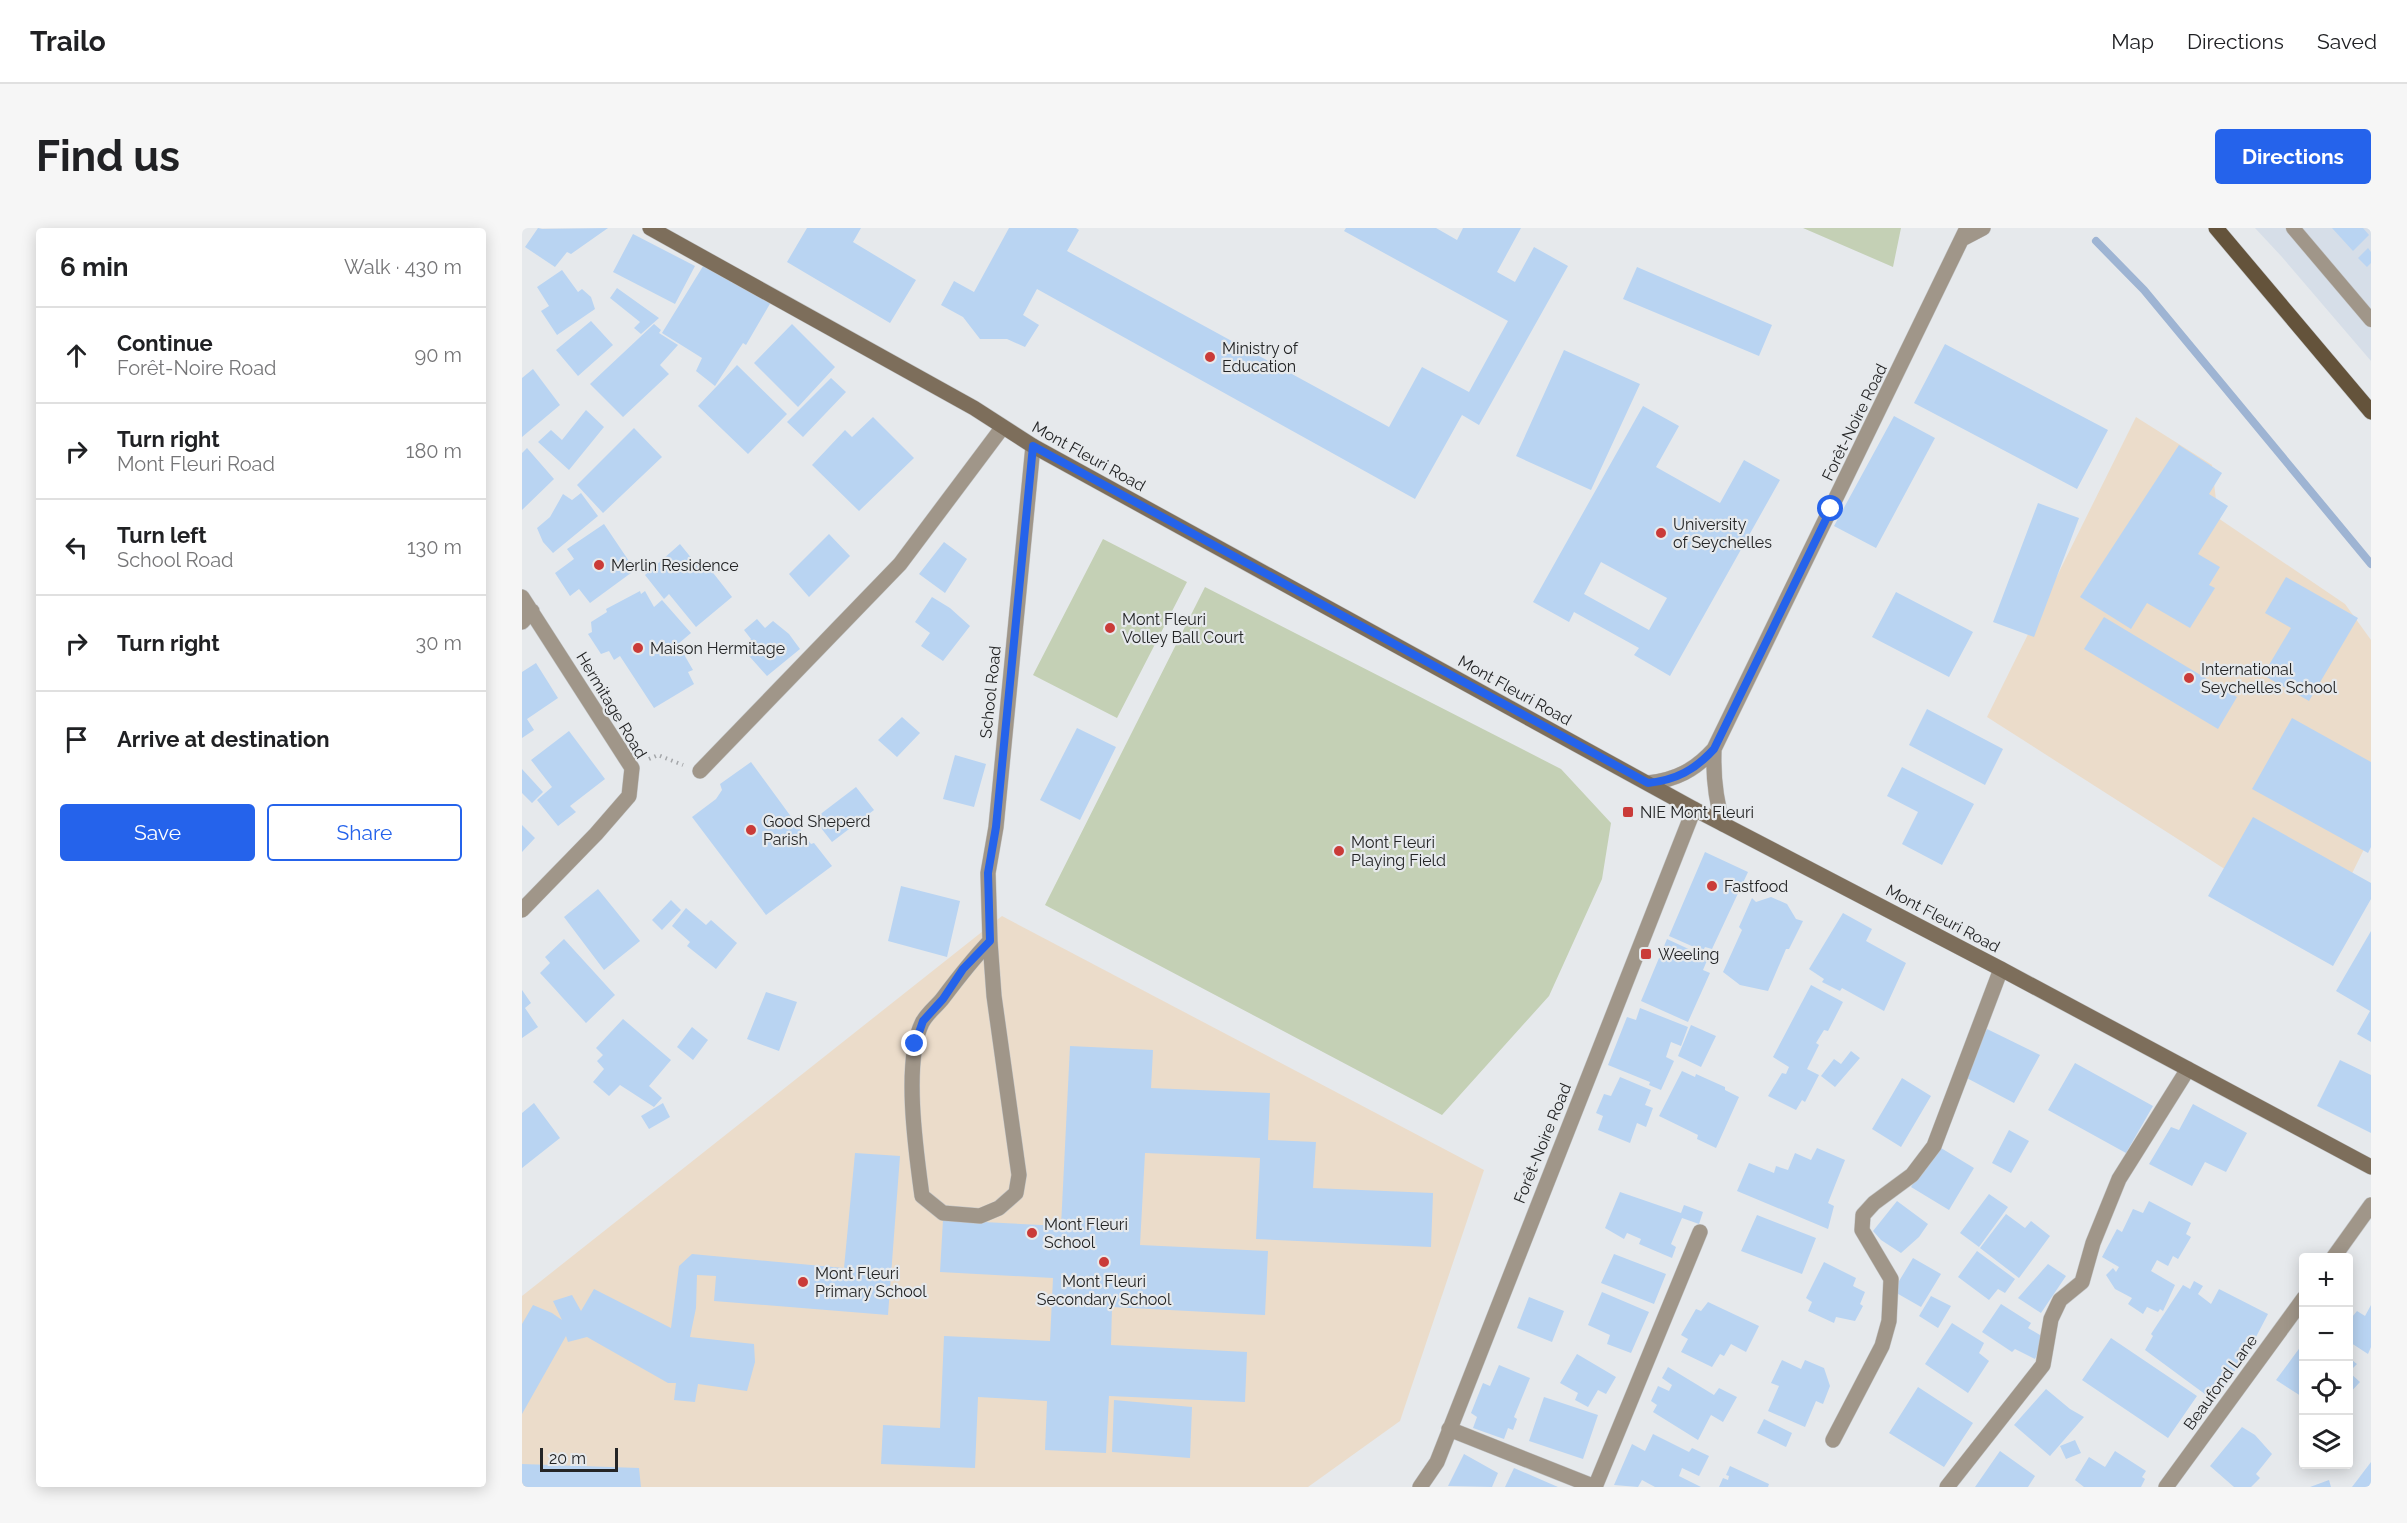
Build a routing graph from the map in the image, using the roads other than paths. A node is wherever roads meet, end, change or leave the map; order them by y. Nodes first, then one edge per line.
1 (650, 228) edge
2 (1983, 228) edge
3 (2216, 228) edge
4 (2293, 228) edge
5 (1964, 234) edge
6 (2371, 320) edge
7 (2371, 412) edge
8 (1002, 428) junction
9 (1033, 446) junction
10 (522, 597) edge
11 (527, 617) edge
12 (1714, 749) junction
13 (700, 771) road end
14 (1648, 783) junction
15 (1694, 809) junction
16 (1723, 824) junction
17 (522, 910) edge
18 (990, 941) junction
19 (2001, 969) junction
20 (2188, 1069) junction
21 (2371, 1167) edge
22 (2371, 1205) edge
23 (1700, 1232) dead end
24 (2336, 1253) edge
25 (2299, 1305) edge
26 (1449, 1429) junction
27 (1833, 1440) dead end
28 (1420, 1487) edge
29 (1595, 1487) edge
30 (1947, 1487) edge
31 (2166, 1487) edge

1 - 8 main road, Mont Fleuri Road
2 - 5 street, Forêt-Noire Road
3 - 7 main road
4 - 6 lane
5 - 12 street, Forêt-Noire Road
8 - 9 main road, Mont Fleuri Road
8 - 13 street
9 - 14 main road, Mont Fleuri Road
9 - 18 street, School Road
10 - 11 street, Hermitage Road
11 - 17 street, Hermitage Road
12 - 14 street, Forêt-Noire Road
12 - 16 street, Forêt-Noire Road
14 - 15 main road, Mont Fleuri Road
15 - 16 main road, Mont Fleuri Road
15 - 26 street, Forêt-Noire Road
16 - 19 main road, Mont Fleuri Road
18 - 18 street, School Road
19 - 20 main road, Mont Fleuri Road
19 - 27 street
20 - 21 main road, Mont Fleuri Road
20 - 30 street
22 - 24 street
23 - 29 street
25 - 31 street, Beaufond Lane
26 - 28 street, Forêt-Noire Road
26 - 29 street

